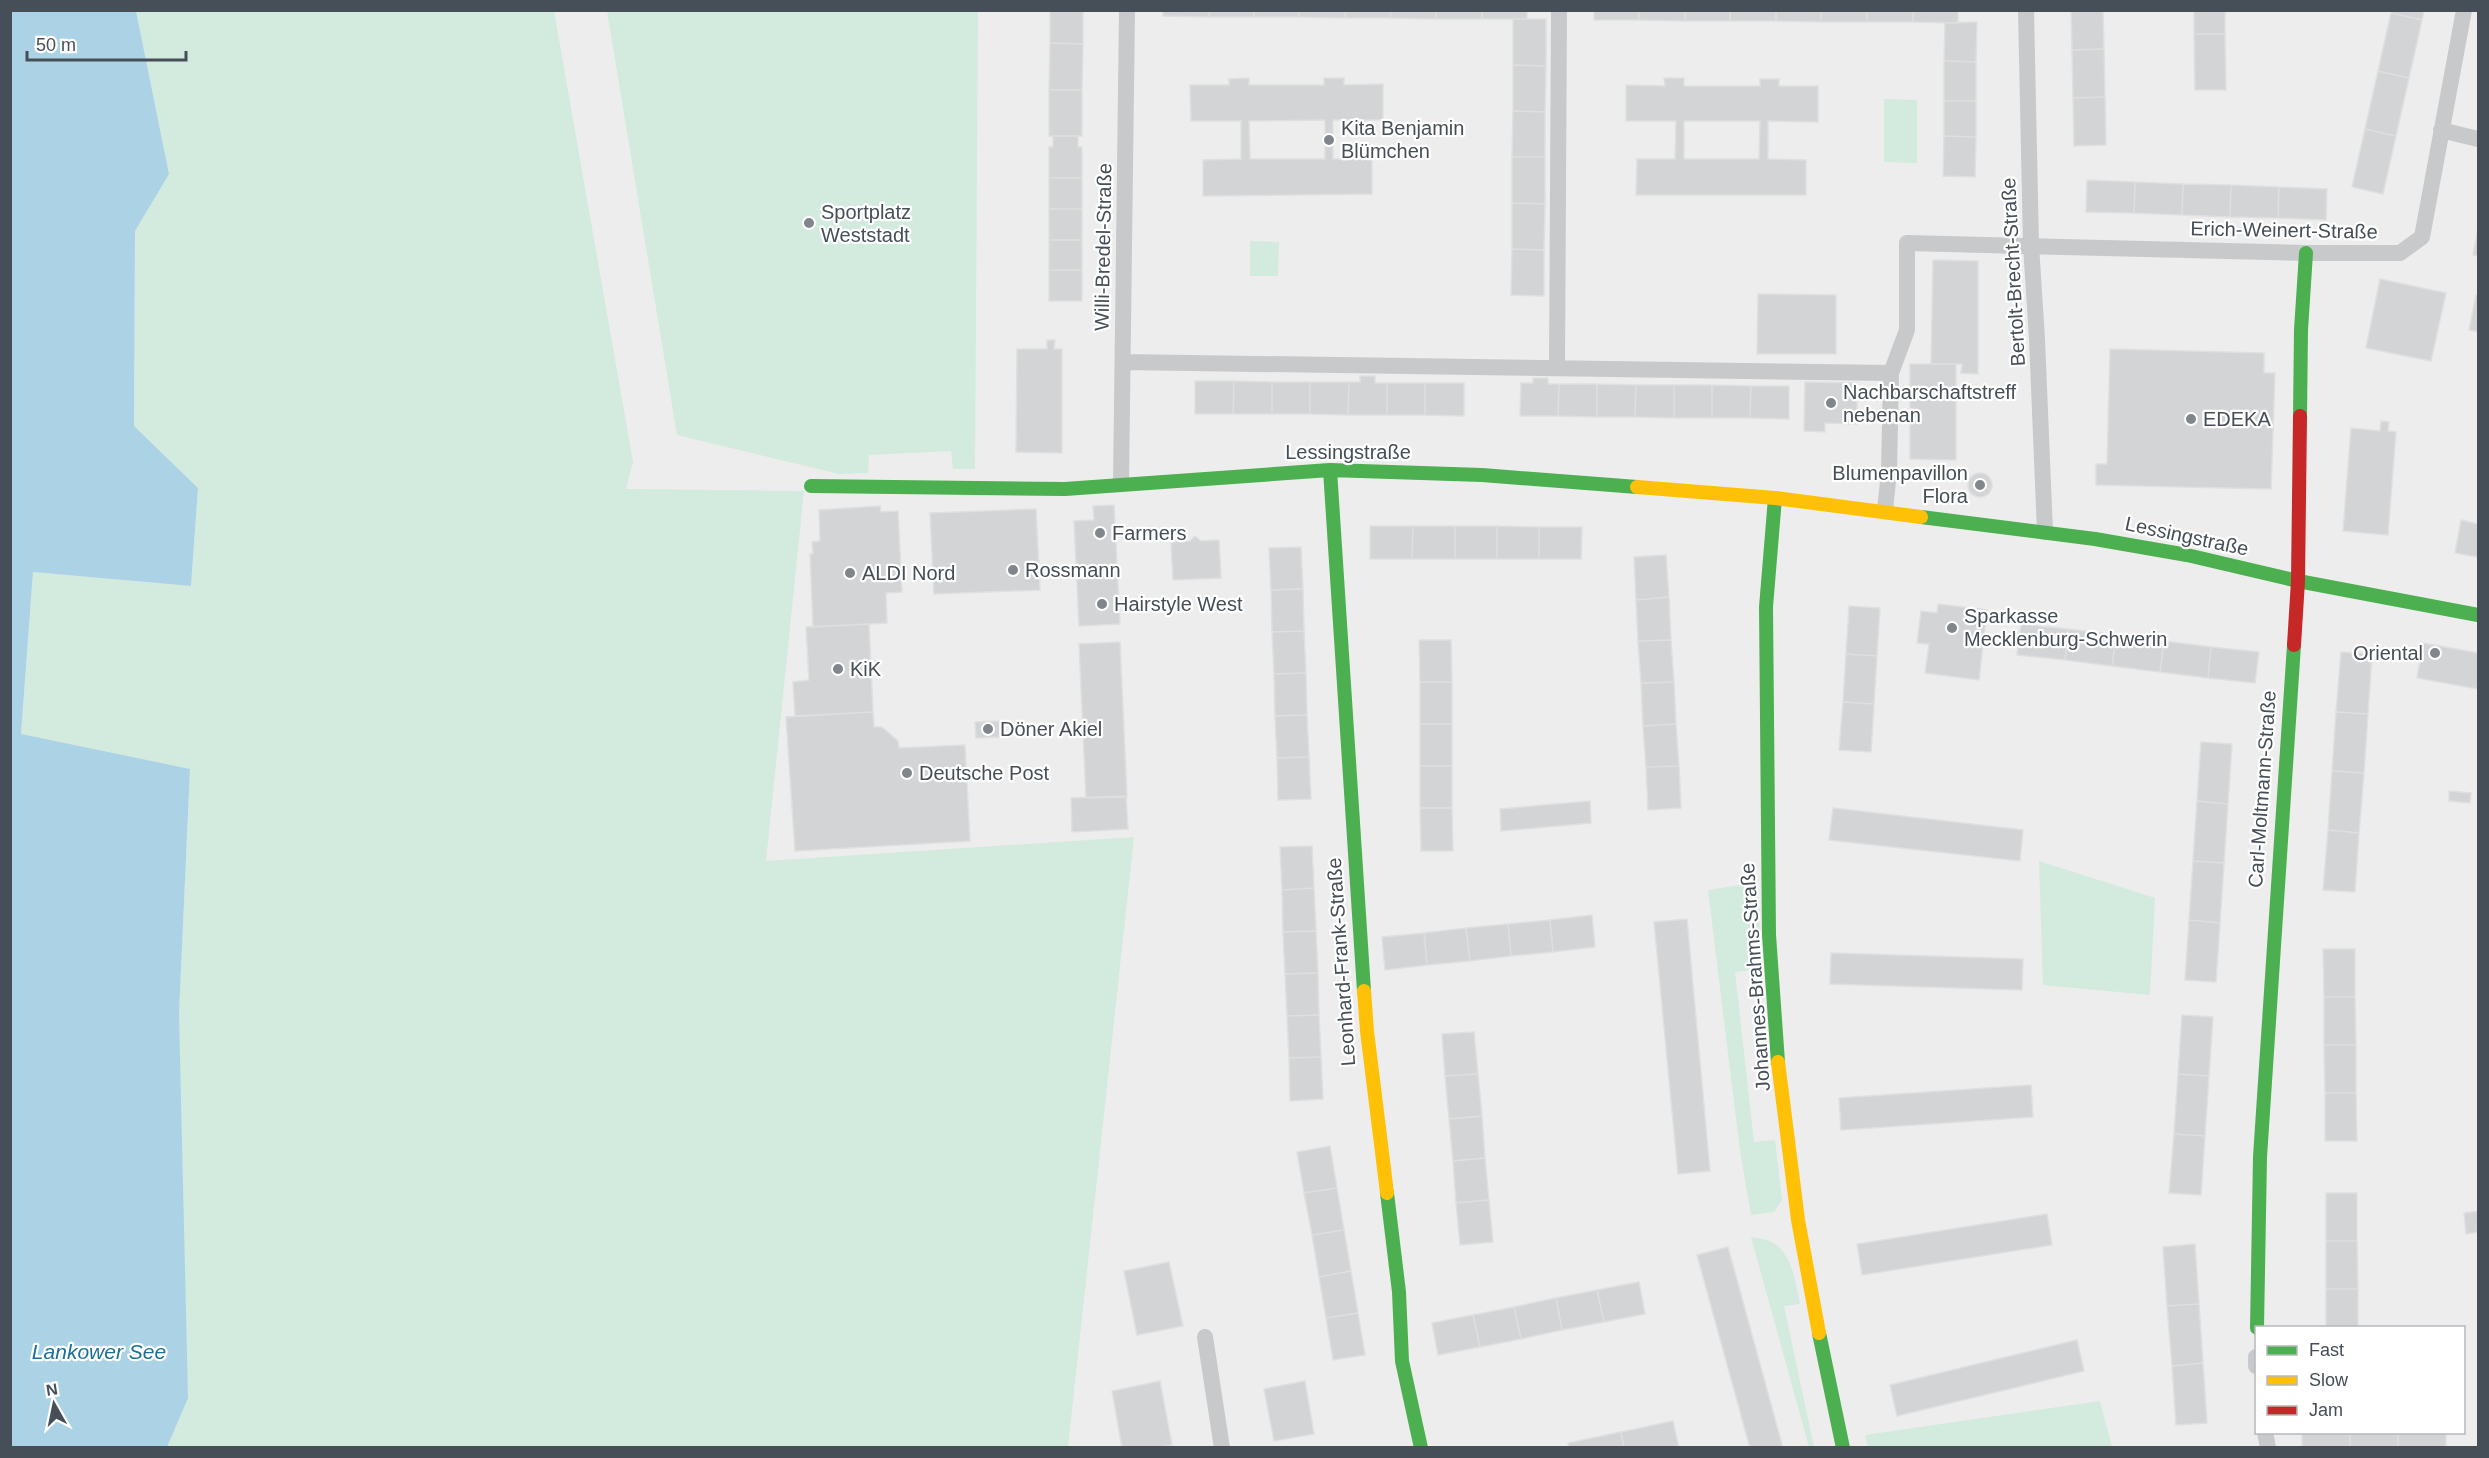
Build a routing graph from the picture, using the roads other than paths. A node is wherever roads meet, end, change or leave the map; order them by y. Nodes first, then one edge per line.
1 (1127, 10) edge
2 (1559, 10) edge
3 (2026, 10) edge
4 (2464, 10) edge
5 (2441, 130) junction
6 (2478, 139) edge
7 (2031, 245) junction
8 (2306, 253) junction
9 (1123, 362) junction
10 (1557, 368) junction
11 (1891, 373) junction
12 (1330, 470) junction
13 (1121, 484) junction
14 (811, 486) dead end
15 (1775, 498) junction
16 (1885, 510) junction
17 (2045, 532) junction
18 (2298, 581) junction
19 (2478, 615) edge
20 (2257, 1326) edge
21 (1205, 1337) dead end
22 (1222, 1448) edge
23 (1420, 1448) edge
24 (1844, 1448) edge

1 - 9 street, Willi-Bredel-Straße
2 - 10 street
3 - 7 street, Bertolt-Brecht-Straße
4 - 5 street, Erich-Weinert-Straße
5 - 6 street
5 - 8 street, Erich-Weinert-Straße
7 - 8 street, Erich-Weinert-Straße
7 - 11 street
7 - 17 street, Bertolt-Brecht-Straße
8 - 18 street, Carl-Moltmann-Straße
9 - 10 street
9 - 13 street, Willi-Bredel-Straße
10 - 11 street
11 - 16 street
12 - 13 street, Lessingstraße
12 - 15 street, Lessingstraße
12 - 23 street, Leonhard-Frank-Straße
13 - 14 street, Lessingstraße
15 - 16 street, Lessingstraße
15 - 24 street, Johannes-Brahms-Straße
16 - 17 street, Lessingstraße
17 - 18 street, Lessingstraße
18 - 19 street, Lessingstraße
18 - 20 street, Carl-Moltmann-Straße
21 - 22 street

